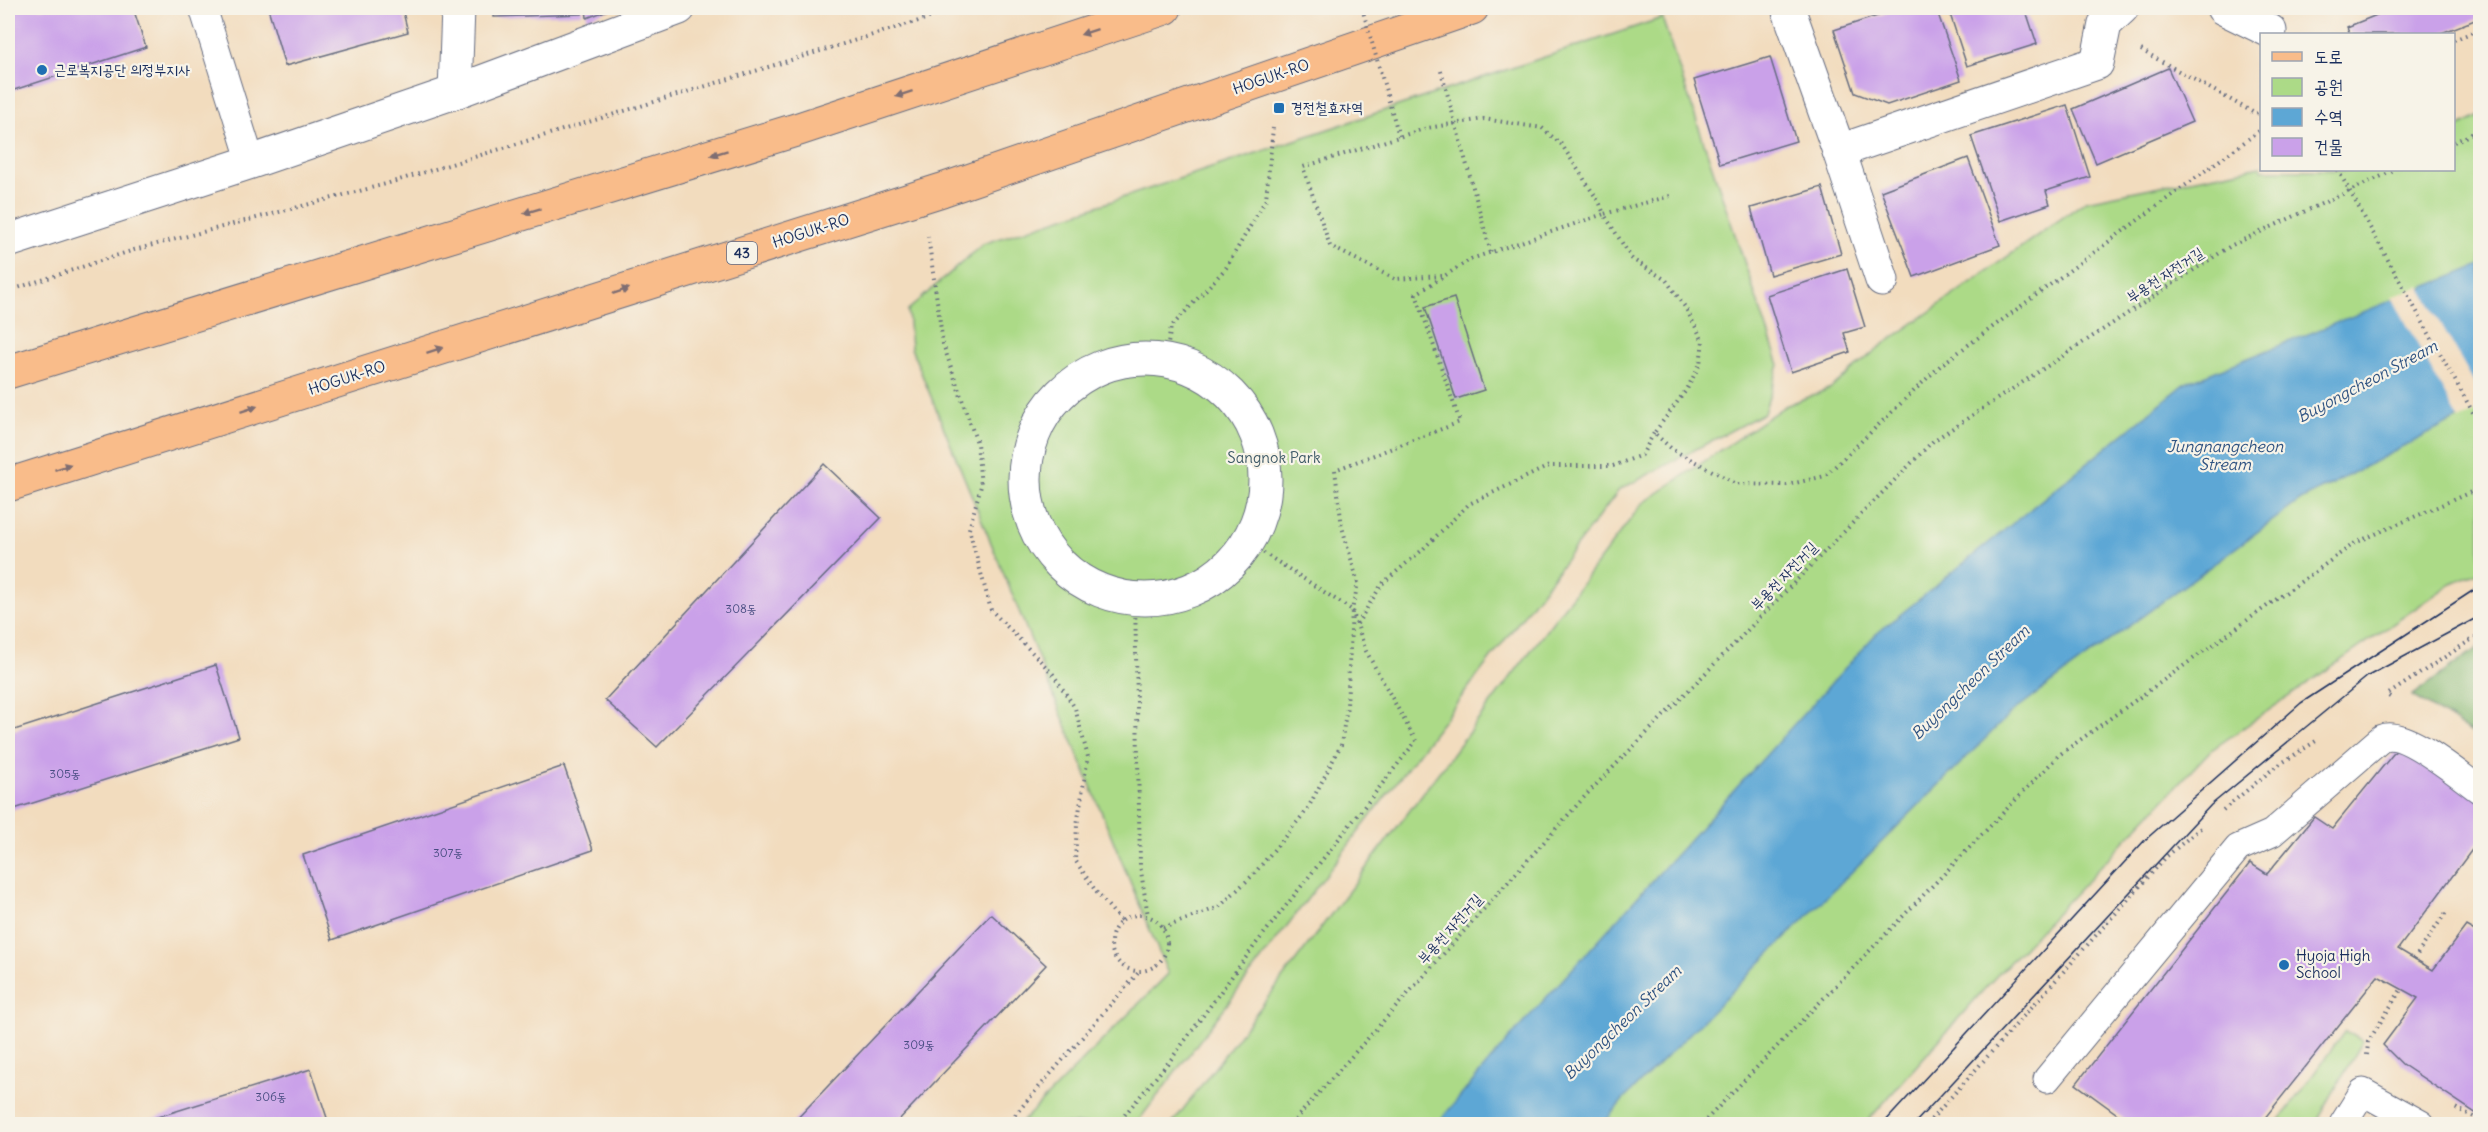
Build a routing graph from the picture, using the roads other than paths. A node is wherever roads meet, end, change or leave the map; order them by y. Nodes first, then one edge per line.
1 (203, 8) edge
2 (458, 8) edge
3 (679, 8) edge
4 (1165, 8) edge
5 (1472, 8) edge
6 (1788, 8) edge
7 (2122, 8) edge
8 (2223, 8) edge
9 (2270, 31) dead end
10 (454, 92) junction
11 (1839, 151) junction
12 (251, 162) junction
13 (8, 241) edge
14 (1882, 280) dead end
15 (8, 372) edge
16 (8, 485) edge
17 (1135, 599) joint
18 (2481, 790) edge
19 (2047, 1079) dead end
20 (2343, 1125) edge
21 (2421, 1125) edge

1 - 12 lane
2 - 10 street
3 - 10 street
4 -> 15 main road
16 -> 5 main road, HOGUK-RO / 43
6 - 11 street
7 - 11 street
8 - 9 street
10 - 12 street
11 - 14 street
12 - 13 street
17 - 17 street
18 - 19 lane
20 - 21 lane

